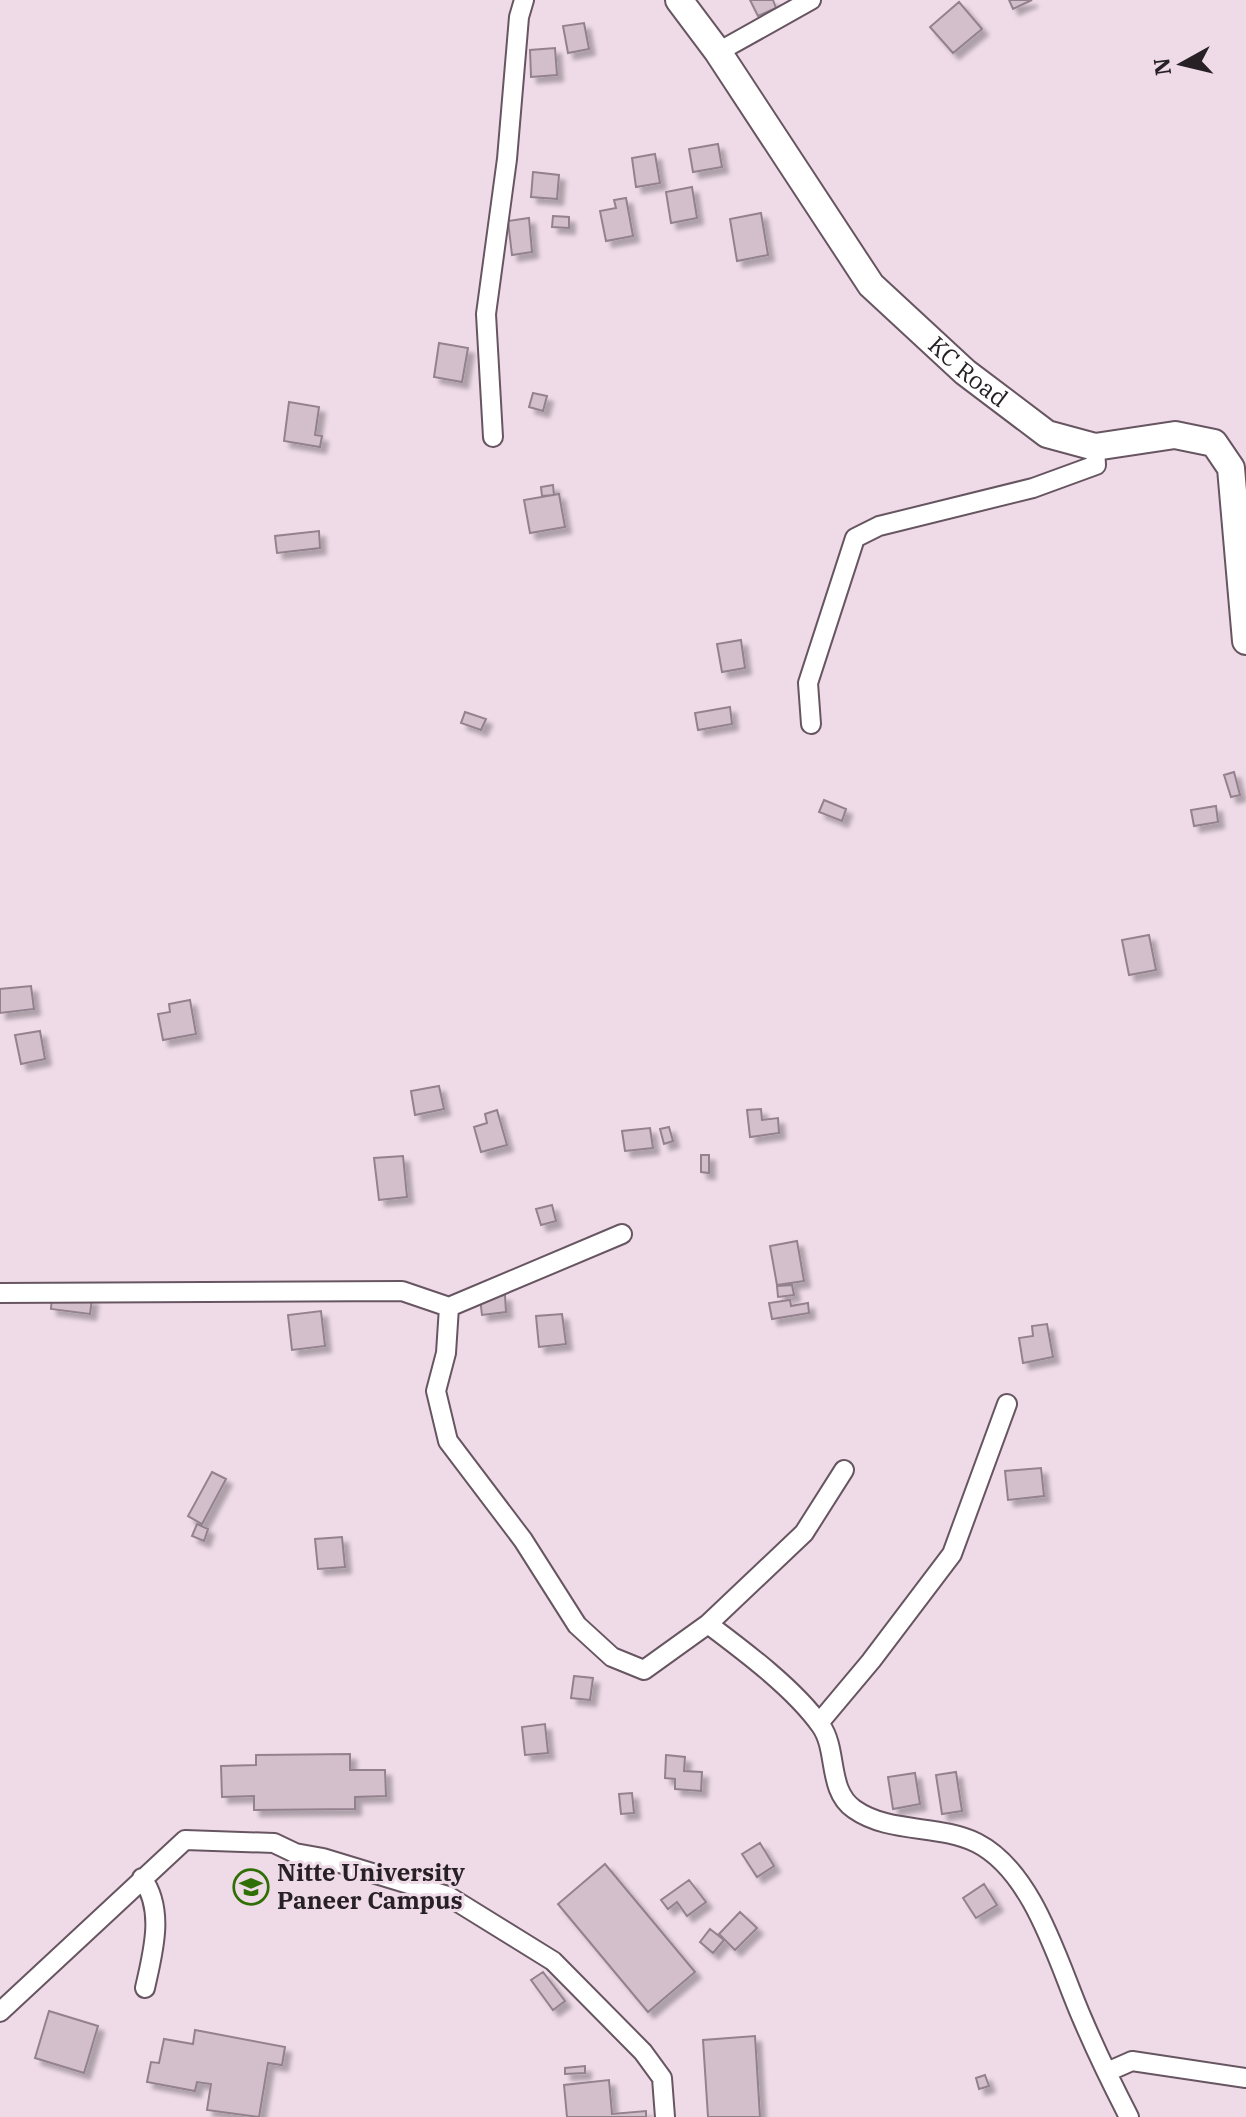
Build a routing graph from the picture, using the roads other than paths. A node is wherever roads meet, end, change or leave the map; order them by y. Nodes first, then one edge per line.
1 (524, 0) edge
2 (679, 0) edge
3 (811, 0) edge
4 (718, 52) junction
5 (493, 437) dead end
6 (1095, 447) junction
7 (1242, 510) edge
8 (1246, 641) edge
9 (811, 724) dead end
10 (622, 1234) dead end
11 (0, 1293) edge
12 (449, 1307) junction
13 (1007, 1404) dead end
14 (844, 1470) dead end
15 (708, 1624) junction
16 (819, 1723) junction
17 (142, 1878) junction
18 (145, 1988) dead end
19 (0, 2012) edge
20 (1107, 2072) junction
21 (1246, 2078) edge
22 (665, 2117) edge
23 (1129, 2117) edge

1 - 5 street
2 - 4 main road, KC Road
3 - 4 street
4 - 6 main road, KC Road
6 - 7 main road, KC Road
6 - 9 street
7 - 8 main road, KC Road
10 - 12 street
11 - 12 street
12 - 15 street
13 - 16 street
14 - 15 street
15 - 16 street
16 - 20 street
17 - 18 street
17 - 19 street
17 - 22 street
20 - 21 street
20 - 23 street

